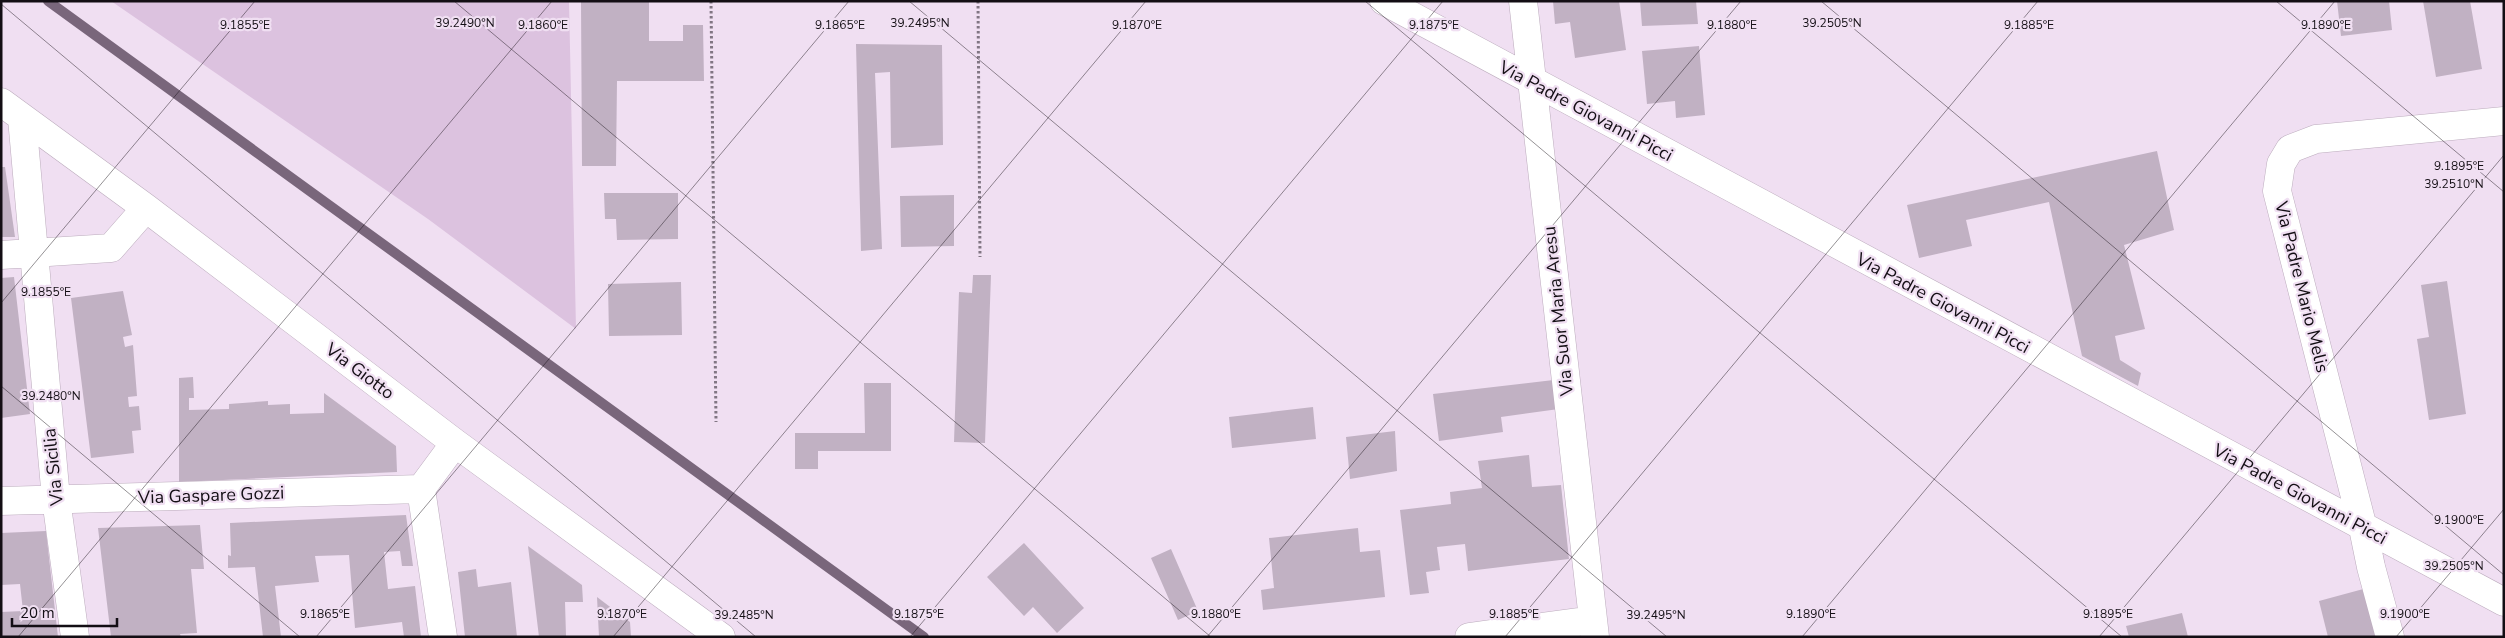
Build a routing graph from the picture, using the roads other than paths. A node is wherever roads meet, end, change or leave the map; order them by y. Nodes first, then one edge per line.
1 (1384, 1) edge
2 (1523, 1) edge
3 (1532, 82) junction
4 (12, 110) edge
5 (2504, 121) edge
6 (146, 208) junction
7 (1, 255) edge
8 (33, 255) junction
9 (455, 443) junction
10 (422, 489) junction
11 (56, 499) junction
12 (1, 501) edge
13 (2363, 528) junction
14 (2504, 602) edge
15 (1594, 628) edge
16 (75, 637) edge
17 (443, 637) edge
18 (721, 637) edge
19 (1469, 637) edge
20 (2390, 637) edge

1 - 3 street, Via Padre Giovanni Picci
2 - 3 street, Via Suor Maria Aresu
3 - 13 street, Via Padre Giovanni Picci
3 - 15 street, Via Suor Maria Aresu
4 - 6 street, Via Giotto
4 - 8 street, Via Sicilia
5 - 13 street, Via Padre Mario Melis
6 - 8 street
6 - 9 street, Via Giotto
7 - 8 street
8 - 11 street, Via Sicilia
9 - 10 street
9 - 18 street, Via Giotto
10 - 11 street, Via Gaspare Gozzi
10 - 17 street
11 - 12 street, Via Gaspare Gozzi
11 - 16 street, Via Sicilia
13 - 14 street, Via Padre Giovanni Picci
13 - 20 street, Via Padre Mario Melis
15 - 19 street, Via Suor Maria Aresu

